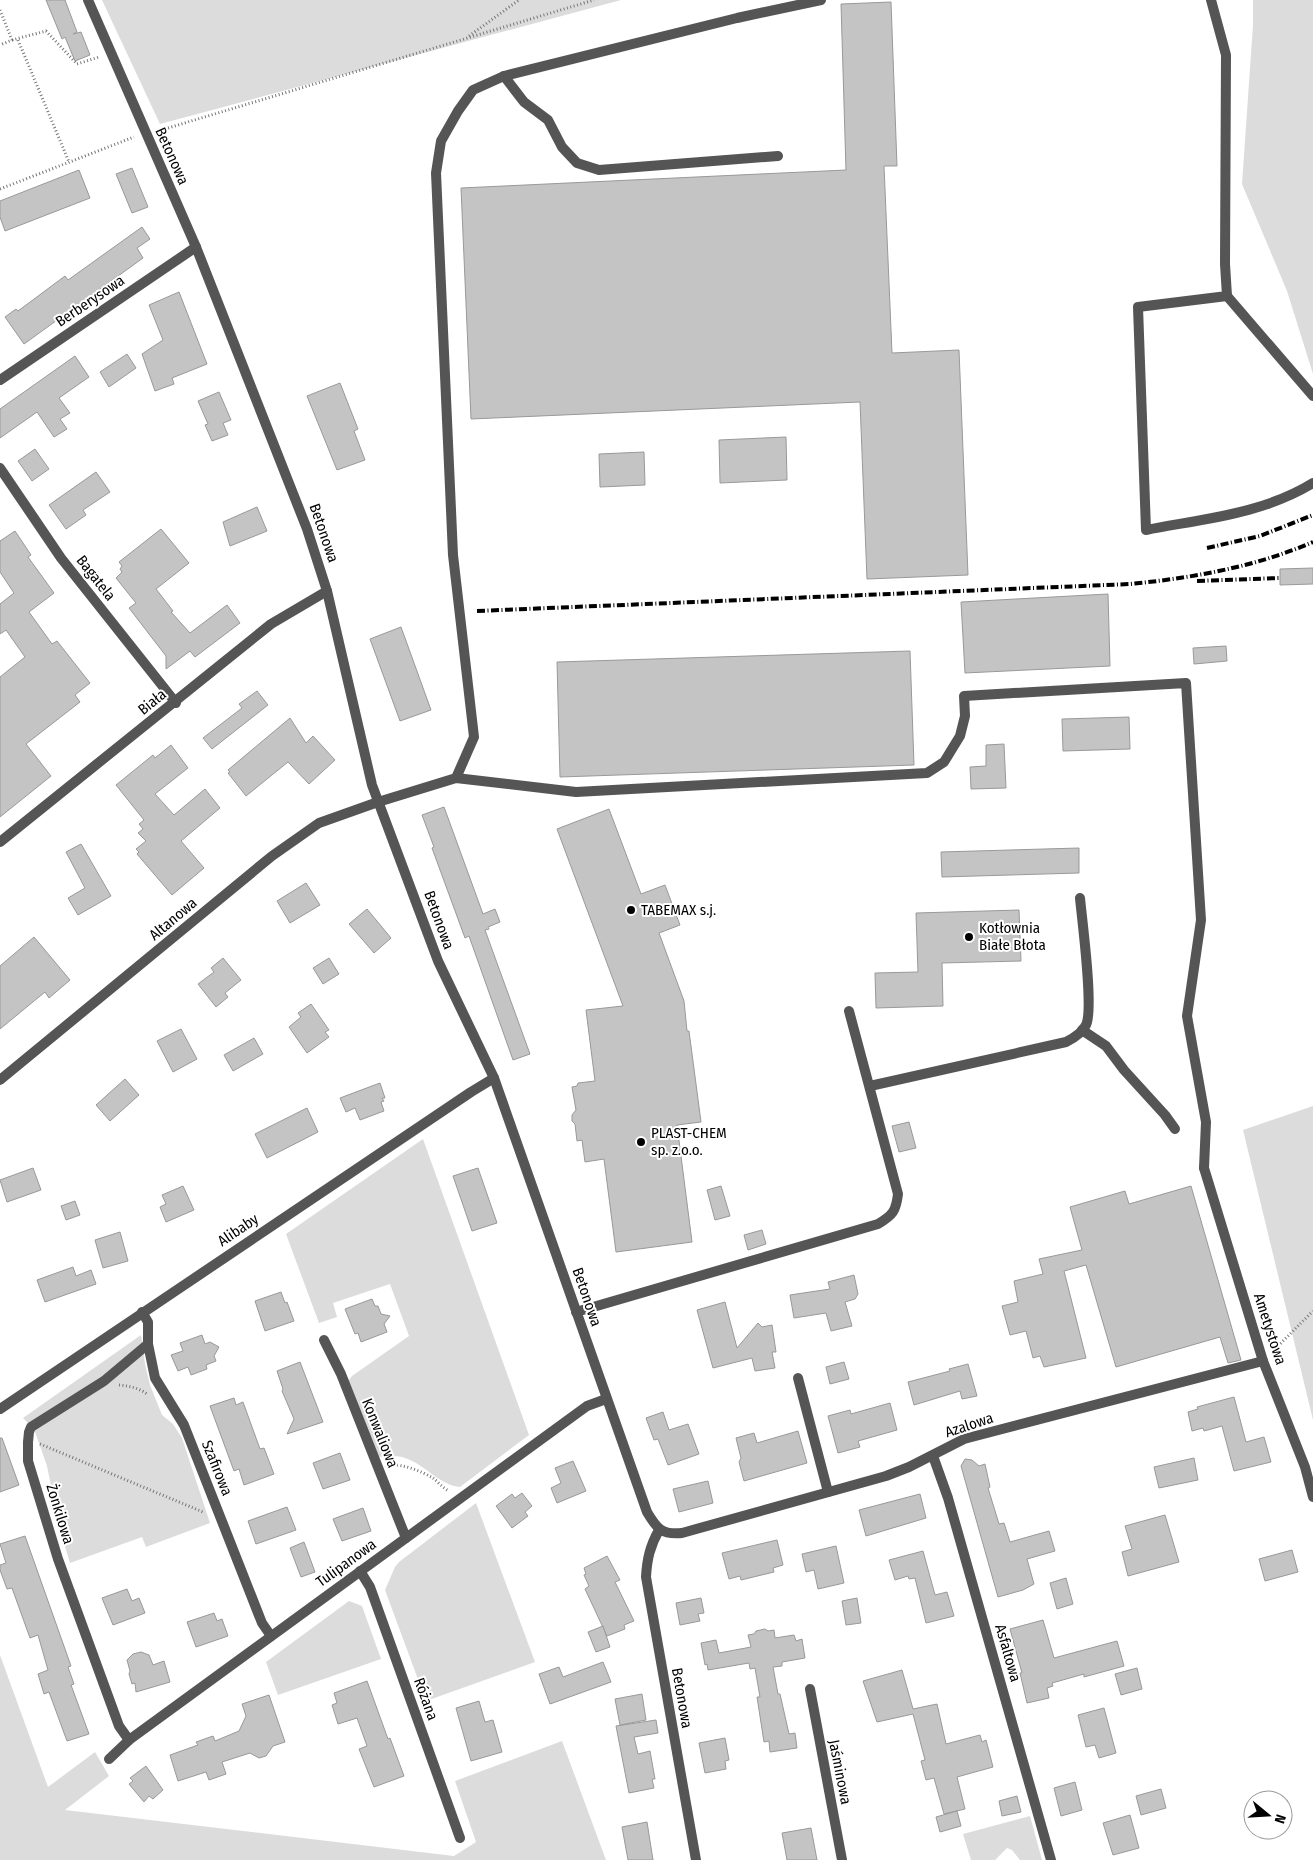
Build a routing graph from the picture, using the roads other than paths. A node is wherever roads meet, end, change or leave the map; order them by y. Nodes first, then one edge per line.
1 (88, 0) edge
2 (821, 0) edge
3 (1211, 0) edge
4 (504, 76) junction
5 (778, 156) dead end
6 (196, 247) junction
7 (1227, 296) junction
8 (0, 380) edge
9 (1313, 396) edge
10 (0, 468) edge
11 (1313, 483) edge
12 (327, 591) junction
13 (176, 702) junction
14 (456, 778) junction
15 (378, 802) junction
16 (0, 842) edge
17 (1080, 898) dead end
18 (849, 1011) dead end
19 (1082, 1030) junction
20 (494, 1078) junction
21 (0, 1080) edge
22 (870, 1086) junction
23 (1175, 1130) dead end
24 (142, 1312) junction
25 (576, 1312) junction
26 (324, 1340) dead end
27 (148, 1344) junction
28 (1263, 1361) junction
29 (798, 1378) dead end
30 (606, 1399) junction
31 (0, 1409) edge
32 (933, 1456) junction
33 (828, 1492) junction
34 (1313, 1497) edge
35 (660, 1530) junction
36 (406, 1538) junction
37 (360, 1571) junction
38 (271, 1636) junction
39 (810, 1689) dead end
40 (129, 1740) junction
41 (109, 1759) dead end
42 (460, 1838) dead end
43 (696, 1860) edge
44 (842, 1860) edge
45 (1051, 1860) edge

1 - 6 street, Betonowa
2 - 4 street
3 - 7 street
4 - 5 street
4 - 14 street
6 - 8 street, Berberysowa
6 - 12 street, Betonowa
7 - 9 street
7 - 11 street
10 - 13 street, Bagatela
12 - 13 street, Biała
12 - 15 street, Betonowa
13 - 16 street, Biała
14 - 15 street, Altanowa
14 - 28 street, Ametystowa
15 - 20 street, Betonowa
15 - 21 street, Altanowa
17 - 19 street
18 - 22 street
19 - 22 street
19 - 23 street
20 - 24 street, Alibaby
20 - 25 street, Betonowa
22 - 25 street
24 - 27 street, Szafirowa
24 - 31 street, Alibaby
25 - 30 street, Betonowa
26 - 36 street, Konwaliowa
27 - 38 street, Szafirowa
27 - 40 street, Żonkilowa
28 - 32 street, Azalowa
28 - 34 street, Ametystowa
29 - 33 street
30 - 35 street, Betonowa
30 - 36 street, Tulipanowa
32 - 33 street, Azalowa
32 - 45 street, Asfaltowa
33 - 35 street, Azalowa
35 - 43 street, Betonowa
36 - 37 street, Tulipanowa
37 - 38 street, Tulipanowa
37 - 42 street, Różana
38 - 40 street, Tulipanowa
39 - 44 street, Jaśminowa
40 - 41 street, Tulipanowa

